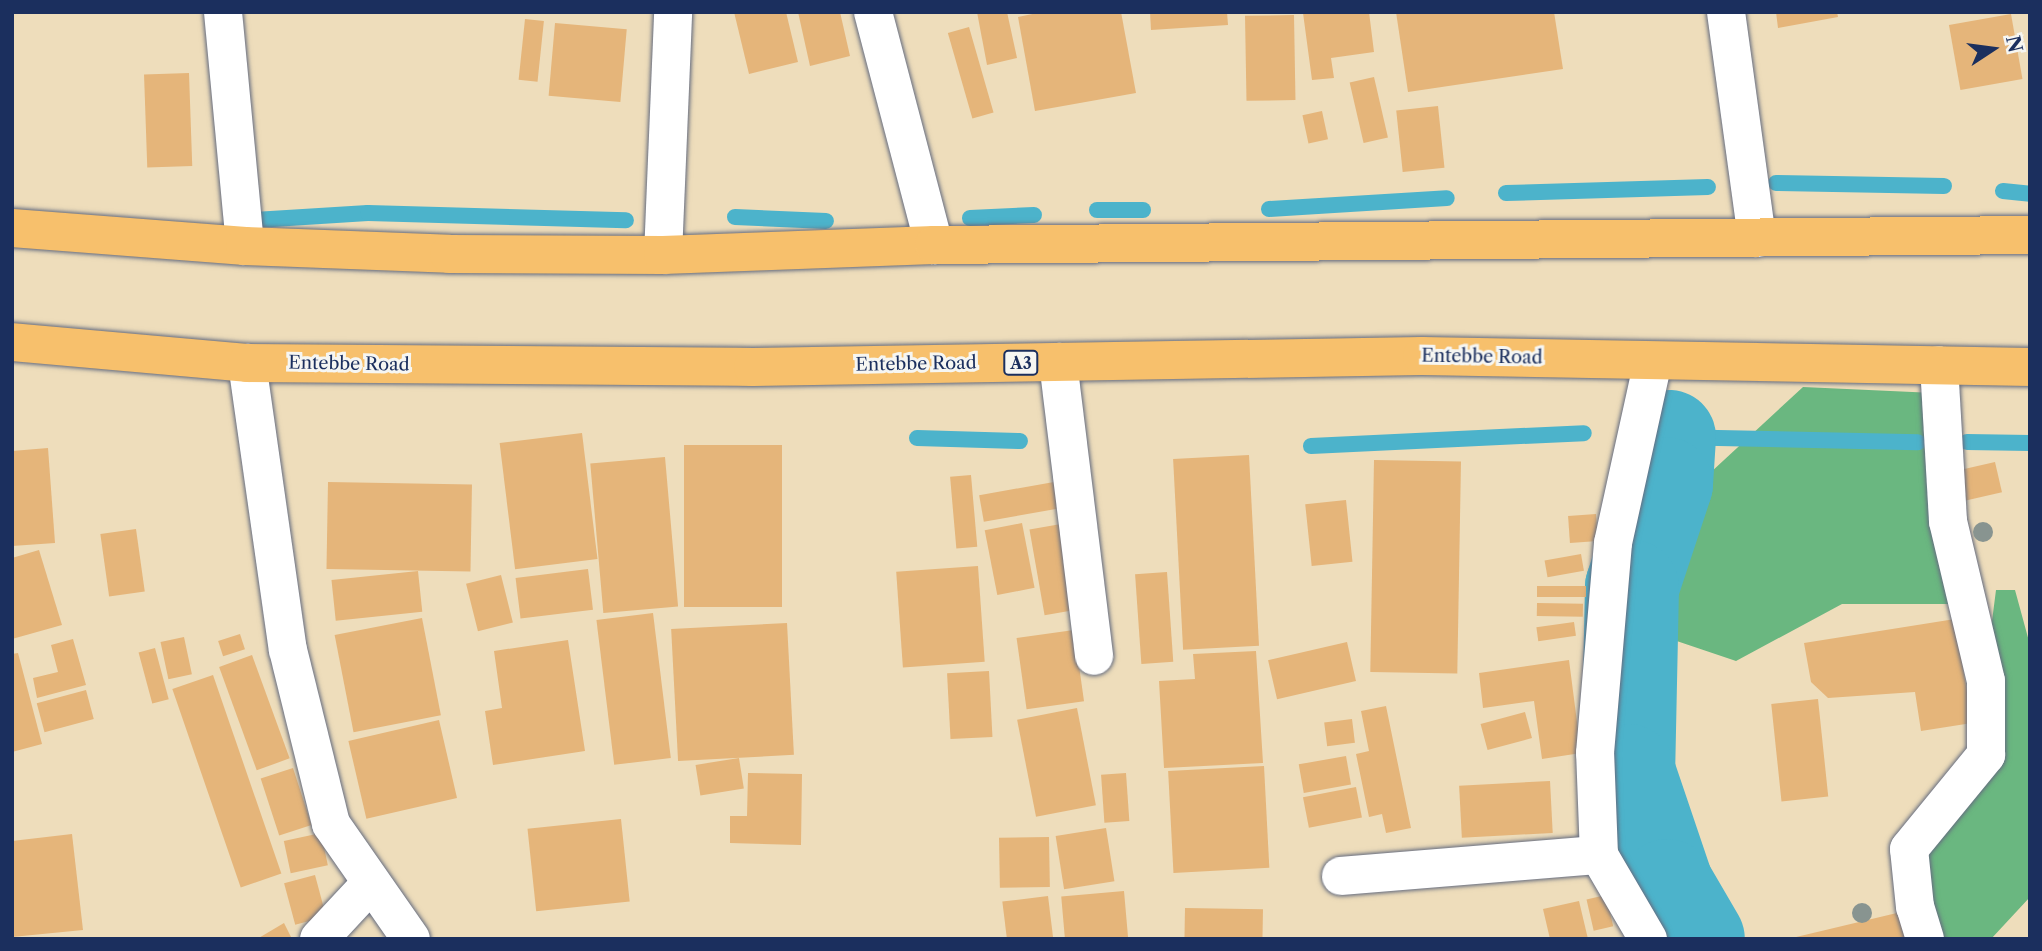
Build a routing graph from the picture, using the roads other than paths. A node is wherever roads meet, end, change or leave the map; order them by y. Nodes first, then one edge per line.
1 (223, 12) edge
2 (673, 12) edge
3 (873, 12) edge
4 (1727, 12) edge
5 (12, 229) edge
6 (2030, 235) edge
7 (1757, 238) junction
8 (934, 245) junction
9 (245, 246) junction
10 (663, 255) junction
11 (12, 342) edge
12 (1653, 361) junction
13 (1058, 362) junction
14 (247, 363) junction
15 (1939, 365) junction
16 (2030, 367) edge
17 (1094, 656) dead end
18 (1599, 855) junction
19 (1341, 876) dead end
20 (371, 883) junction
21 (319, 939) edge
22 (411, 939) edge
23 (1648, 939) edge
24 (1925, 939) edge

1 - 9 street
2 - 10 street
3 - 8 street
4 - 7 street
5 - 9 main road
6 - 7 main road
7 - 8 main road
8 - 10 main road
9 - 10 main road
11 - 14 main road, Entebbe Road / A3
12 - 13 main road, Entebbe Road / A3
12 - 15 main road, Entebbe Road / A3
12 - 18 street
13 - 14 main road, Entebbe Road / A3
13 - 17 street
14 - 20 street
15 - 16 main road, Entebbe Road / A3
15 - 24 street
18 - 19 street
18 - 23 street
20 - 21 street
20 - 22 street

